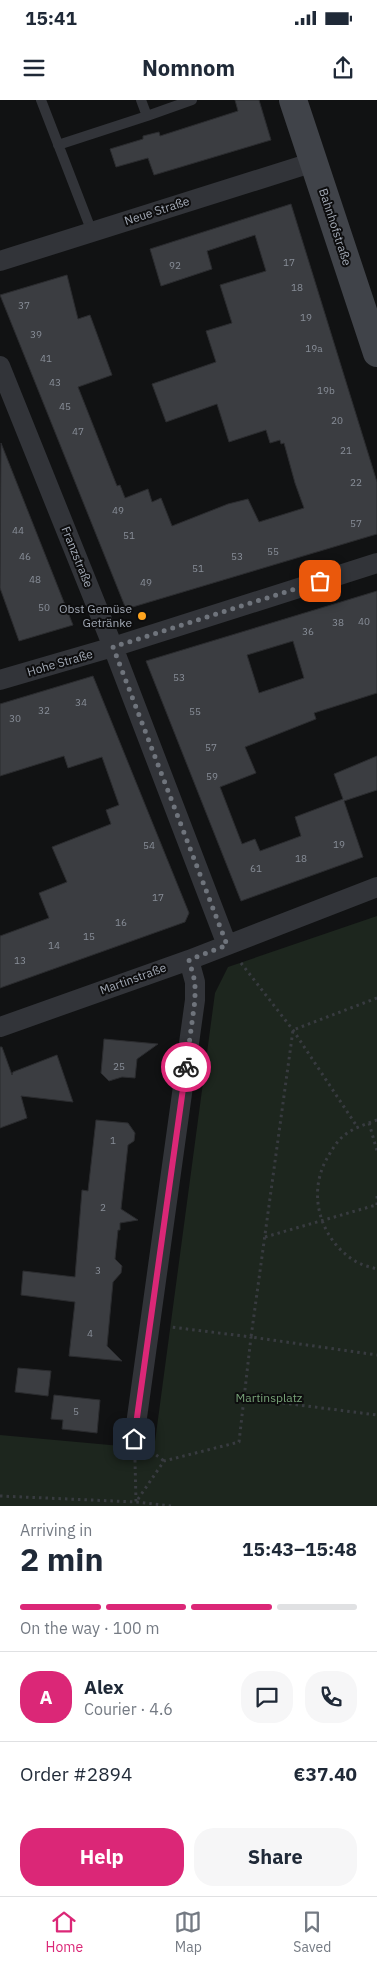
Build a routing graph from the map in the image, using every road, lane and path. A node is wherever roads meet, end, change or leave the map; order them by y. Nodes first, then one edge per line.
1 (41, 100) edge
2 (141, 100) edge
3 (192, 100) edge
4 (293, 100) edge
5 (147, 116) junction
6 (58, 145) junction
7 (314, 162) junction
8 (92, 232) junction
9 (0, 261) edge
10 (377, 353) edge
11 (0, 366) edge
12 (377, 563) edge
13 (113, 647) junction
14 (0, 680) edge
15 (377, 887) edge
16 (227, 945) junction
17 (189, 960) junction
18 (377, 998) edge
19 (0, 1027) edge
20 (293, 1030) junction
21 (377, 1120) edge
22 (368, 1123) junction
23 (358, 1128) junction
24 (377, 1151) edge
25 (377, 1194) edge
26 (377, 1206) edge
27 (321, 1220) junction
28 (265, 1237) junction
29 (377, 1269) edge
30 (151, 1324) junction
31 (251, 1337) junction
32 (377, 1355) edge
33 (244, 1398) junction
34 (377, 1415) edge
35 (134, 1439) dead end
36 (135, 1467) dead end
37 (0, 1496) edge
38 (136, 1502) junction
39 (171, 1506) edge

1 - 6 lane
2 - 5 lane
3 - 5 lane
4 - 7 main road, Bahnhofstraße
5 - 6 lane
6 - 8 lane
7 - 8 street, Neue Straße
7 - 10 main road, Bahnhofstraße
8 - 9 street, Neue Straße
11 - 13 street, Franzstraße
12 - 13 street, Hohe Straße
13 - 14 street, Hohe Straße
13 - 16 street, Franzstraße
15 - 16 street, Martinstraße
16 - 17 street, Martinstraße
16 - 20 path
17 - 19 street, Martinstraße
17 - 30 street
18 - 20 path
20 - 23 path
20 - 28 path
21 - 22 path
22 - 23 path
22 - 24 path
23 - 27 path
25 - 26 path
26 - 27 path
27 - 28 path
27 - 29 path
28 - 31 path
30 - 31 path
30 - 35 street
31 - 32 path
31 - 33 path
33 - 34 path
33 - 38 path
36 - 38 path
37 - 38 path
38 - 39 path

